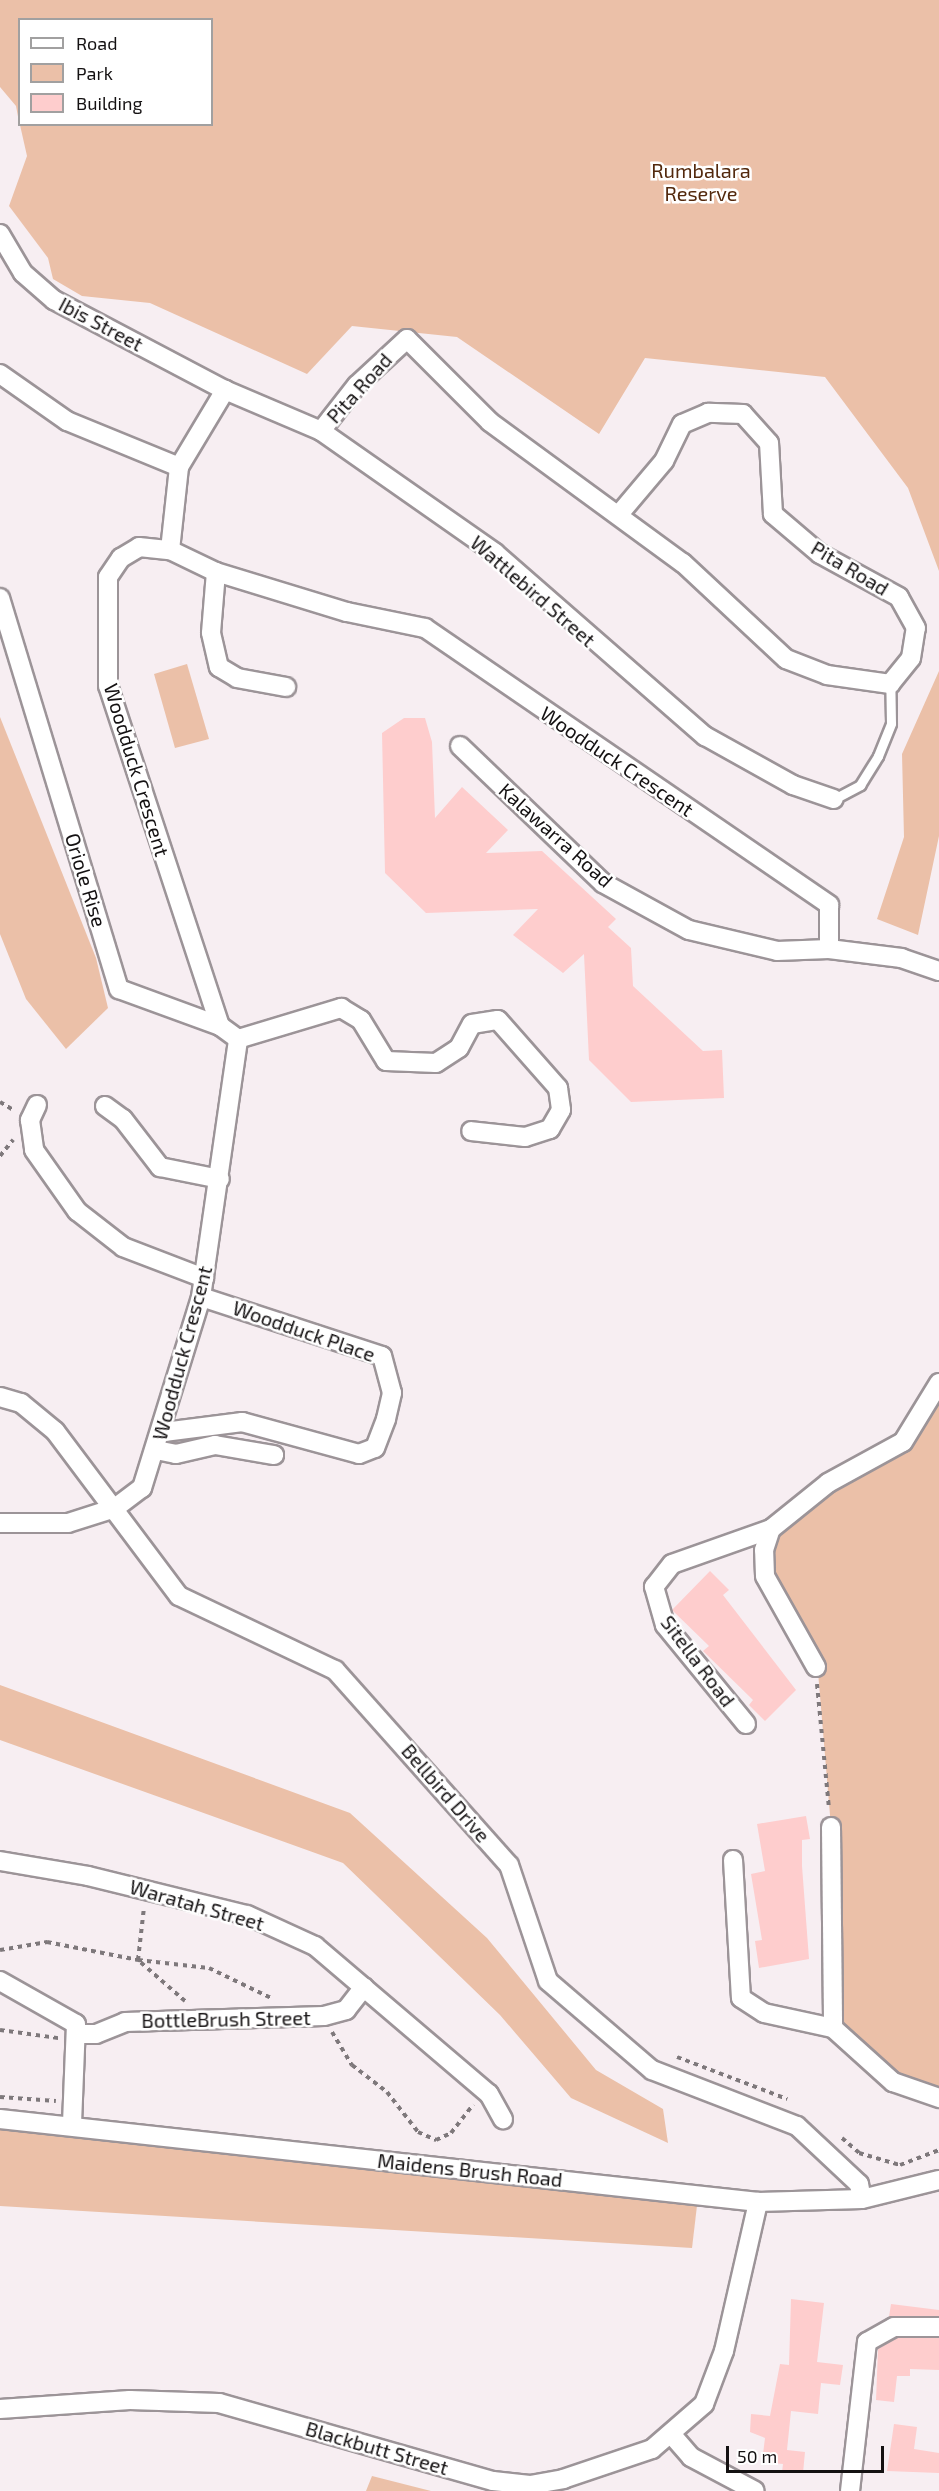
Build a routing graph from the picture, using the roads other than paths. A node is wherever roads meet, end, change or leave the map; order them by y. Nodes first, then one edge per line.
1 (0, 234) edge
2 (0, 374) edge
3 (225, 390) junction
4 (321, 431) junction
5 (179, 467) junction
6 (620, 513) junction
7 (170, 550) junction
8 (216, 572) junction
9 (0, 598) edge
10 (890, 684) junction
11 (286, 687) dead end
12 (460, 746) dead end
13 (834, 799) joint
14 (829, 949) junction
15 (939, 971) edge
16 (220, 1026) junction
17 (238, 1039) junction
18 (37, 1105) dead end
19 (105, 1106) dead end
20 (471, 1131) dead end
21 (220, 1179) junction
22 (203, 1288) junction
23 (939, 1383) edge
24 (0, 1397) edge
25 (164, 1432) junction
26 (156, 1450) junction
27 (274, 1455) dead end
28 (114, 1508) junction
29 (0, 1523) edge
30 (771, 1529) junction
31 (816, 1667) road end
32 (746, 1724) dead end
33 (831, 1827) road end
34 (733, 1860) dead end
35 (0, 1861) edge
36 (0, 1981) edge
37 (364, 1987) junction
38 (833, 2028) junction
39 (80, 2034) junction
40 (939, 2098) edge
41 (0, 2119) edge
42 (503, 2119) dead end
43 (72, 2125) junction
44 (939, 2180) edge
45 (862, 2199) junction
46 (758, 2202) junction
47 (939, 2327) edge
48 (0, 2409) edge
49 (672, 2435) junction
50 (755, 2491) edge
51 (850, 2491) edge

1 - 3 street, Ibis Street
2 - 5 street
3 - 4 street, Wattlebird Street
3 - 5 street
4 - 6 street, Pita Road
4 - 13 street, Wattlebird Street
5 - 7 street
6 - 10 street, Pita Road
6 - 10 street, Pita Road
7 - 8 street, Woodduck Crescent
7 - 16 street, Woodduck Crescent
8 - 11 street
8 - 14 street, Woodduck Crescent
9 - 16 street, Oriole Rise
10 - 13 lane
12 - 14 street, Kalawarra Road
14 - 15 street, Kalawarra Road
16 - 17 street
17 - 20 street
17 - 21 street, Woodduck Crescent
18 - 22 street
19 - 21 street
21 - 22 street, Woodduck Crescent
22 - 25 street, Woodduck Crescent
22 - 25 street, Woodduck Place
23 - 30 street, Sitella Road
24 - 28 street, Bellbird Drive
25 - 26 street, Woodduck Crescent
26 - 27 street
26 - 28 street, Woodduck Crescent
28 - 29 street, Woodduck Crescent
28 - 45 street, Bellbird Drive
30 - 31 street
30 - 32 street, Sitella Road
33 - 38 street
34 - 38 street
35 - 37 street, Waratah Street
36 - 39 street
37 - 39 street, BottleBrush Street
37 - 42 street, Waratah Street
38 - 40 street
39 - 43 street
41 - 43 street, Maidens Brush Road
43 - 46 street, Maidens Brush Road
44 - 45 street, Maidens Brush Road
45 - 46 street, Maidens Brush Road
46 - 49 street, Blackbutt Street
47 - 51 street
48 - 49 street, Blackbutt Street
49 - 50 street

